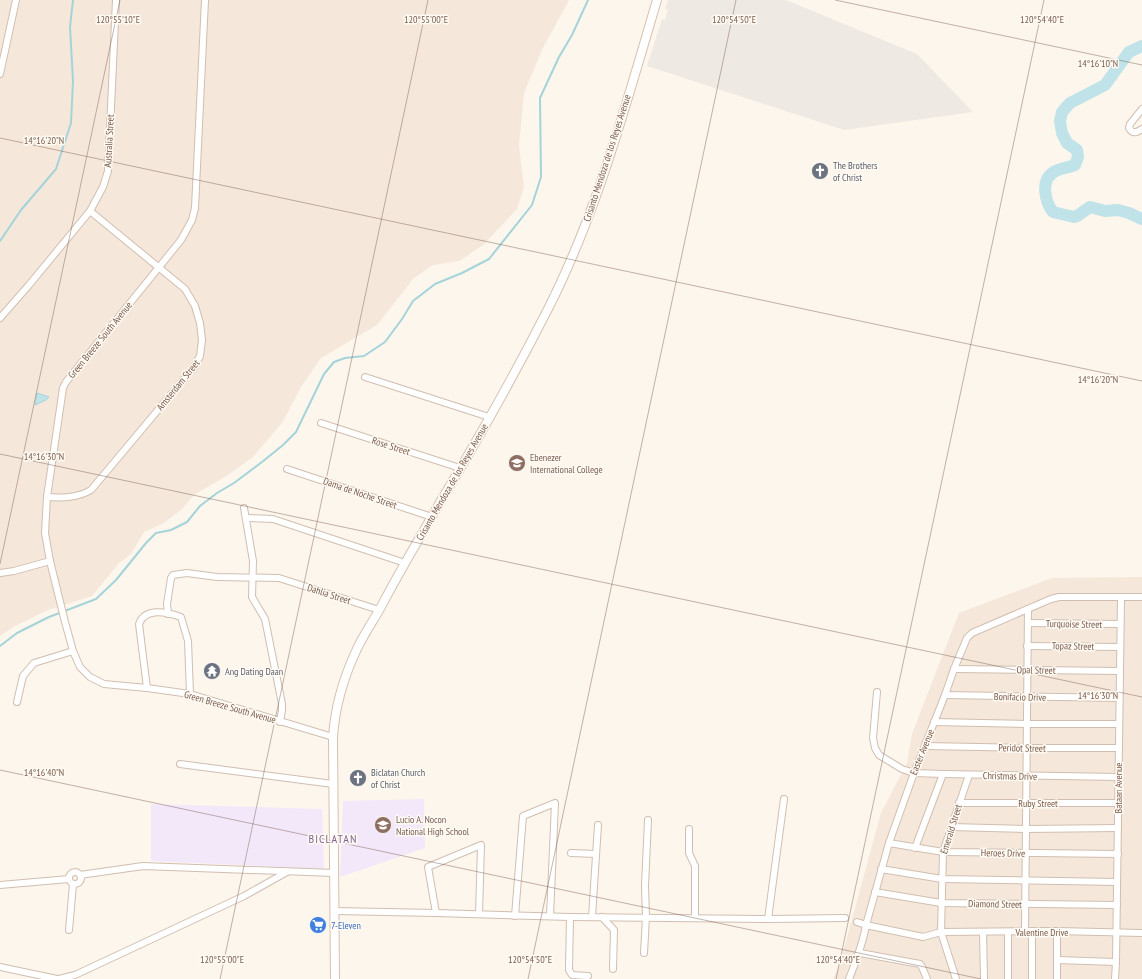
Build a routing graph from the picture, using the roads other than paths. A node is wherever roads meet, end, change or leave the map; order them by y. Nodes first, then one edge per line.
1 (16, 0) edge
2 (116, 0) edge
3 (200, 0) edge
4 (205, 0) edge
5 (657, 0) edge
6 (0, 74) edge
7 (1142, 109) edge
8 (1142, 129) edge
9 (90, 211) junction
10 (158, 268) junction
11 (0, 318) edge
12 (365, 377) dead end
13 (489, 417) junction
14 (321, 423) dead end
15 (460, 468) junction
16 (287, 469) dead end
17 (47, 496) junction
18 (244, 508) dead end
19 (432, 517) junction
20 (246, 518) junction
21 (50, 561) junction
22 (405, 562) junction
23 (0, 573) edge
24 (254, 578) junction
25 (1142, 597) edge
26 (1120, 598) junction
27 (1028, 609) junction
28 (379, 610) junction
29 (168, 614) junction
30 (1028, 623) junction
31 (1120, 624) junction
32 (1027, 646) junction
33 (1120, 647) junction
34 (73, 651) junction
35 (954, 669) junction
36 (1028, 670) junction
37 (1119, 671) junction
38 (146, 688) junction
39 (877, 692) dead end
40 (190, 694) junction
41 (944, 695) junction
42 (1027, 697) junction
43 (1119, 698) junction
44 (17, 702) dead end
45 (280, 722) junction
46 (934, 722) junction
47 (1027, 724) junction
48 (1119, 724) junction
49 (333, 737) junction
50 (925, 746) junction
51 (1027, 748) junction
52 (1118, 748) junction
53 (180, 764) dead end
54 (914, 773) junction
55 (943, 774) junction
56 (969, 775) junction
57 (1026, 776) junction
58 (1118, 777) junction
59 (333, 784) junction
60 (784, 799) dead end
61 (959, 803) junction
62 (1026, 804) junction
63 (1118, 804) junction
64 (648, 820) dead end
65 (598, 825) dead end
66 (951, 827) junction
67 (1118, 828) junction
68 (689, 829) dead end
69 (1026, 829) junction
70 (889, 843) junction
71 (915, 848) junction
72 (943, 852) junction
73 (571, 853) dead end
74 (1025, 853) junction
75 (596, 854) junction
76 (1118, 854) junction
77 (881, 869) junction
78 (288, 871) junction
79 (334, 873) junction
80 (80, 875) junction
81 (942, 879) junction
82 (71, 881) junction
83 (1025, 881) junction
84 (1117, 882) junction
85 (0, 885) edge
86 (874, 892) junction
87 (941, 903) junction
88 (1025, 905) junction
89 (1117, 905) junction
90 (335, 911) junction
91 (436, 912) junction
92 (479, 914) junction
93 (515, 916) junction
94 (550, 916) junction
95 (570, 917) junction
96 (592, 917) junction
97 (602, 917) junction
98 (646, 917) junction
99 (695, 918) junction
100 (845, 918) dead end
101 (768, 919) junction
102 (857, 922) dead end
103 (866, 924) junction
104 (69, 930) dead end
105 (1025, 931) junction
106 (1057, 931) junction
107 (941, 932) junction
108 (983, 932) junction
109 (1008, 932) junction
110 (1032, 932) junction
111 (1116, 933) junction
112 (1142, 933) edge
113 (860, 953) junction
114 (644, 954) dead end
115 (1057, 960) junction
116 (1116, 962) junction
117 (0, 967) edge
118 (613, 969) dead end
119 (588, 976) dead end
120 (58, 979) edge
121 (335, 979) edge
122 (849, 979) edge
123 (926, 979) edge
124 (956, 979) edge
125 (984, 979) edge
126 (1008, 979) edge
127 (1032, 979) edge
128 (1057, 979) edge
129 (1115, 979) edge

1 - 6 street
2 - 9 street, Australia Street
3 - 4 street
4 - 10 street, Green Breeze South Avenue
5 - 13 main road, Crisanto Mendoza de los Reyes Avenue
7 - 8 street
9 - 10 street, Amsterdam Street
9 - 11 street, Australia Street
10 - 17 street, Green Breeze South Avenue
10 - 17 street, Amsterdam Street
12 - 13 street
13 - 15 main road, Crisanto Mendoza de los Reyes Avenue
14 - 15 street, Rose Street
15 - 19 main road, Crisanto Mendoza de los Reyes Avenue
16 - 19 street, Dama de Noche Street
17 - 21 street, Green Breeze South Avenue
18 - 20 street
19 - 22 main road, Crisanto Mendoza de los Reyes Avenue
20 - 22 street
20 - 24 street
21 - 23 street
21 - 34 street, Green Breeze South Avenue
22 - 28 main road, Crisanto Mendoza de los Reyes Avenue
24 - 28 street, Dahlia Street
24 - 29 street, Dahlia Street
24 - 45 street
25 - 26 street, Easter Avenue
26 - 27 street, Easter Avenue
26 - 31 street, Bataan Avenue
27 - 30 street
27 - 35 street, Easter Avenue
28 - 49 main road, Crisanto Mendoza de los Reyes Avenue
29 - 38 street
29 - 40 street
30 - 31 street, Turquoise Street
30 - 32 street
31 - 33 street, Bataan Avenue
32 - 33 street, Topaz Street
32 - 36 street
33 - 37 street, Bataan Avenue
34 - 38 street, Green Breeze South Avenue
34 - 44 street
35 - 36 street, Opal Street
35 - 41 street, Easter Avenue
36 - 37 street, Opal Street
36 - 42 street
37 - 43 street, Bataan Avenue
38 - 40 street, Green Breeze South Avenue
39 - 54 street, Christmas Drive
40 - 45 street, Green Breeze South Avenue
41 - 42 street, Bonifacio Drive
41 - 46 street, Easter Avenue
42 - 43 street, Bonifacio Drive
42 - 47 street
43 - 48 street, Bataan Avenue
45 - 49 street, Green Breeze South Avenue
46 - 47 street
46 - 50 street, Easter Avenue
47 - 48 street
47 - 51 street
48 - 52 street, Bataan Avenue
49 - 59 main road, Crisanto Mendoza de los Reyes Avenue
50 - 51 street, Peridot Street
50 - 54 street, Easter Avenue
51 - 52 street, Peridot Street
51 - 57 street
52 - 58 street, Bataan Avenue
53 - 59 street
54 - 55 street, Christmas Drive
54 - 70 street, Easter Avenue
55 - 56 street, Christmas Drive
55 - 71 street
56 - 57 street, Christmas Drive
56 - 61 street, Emerald Street
57 - 58 street, Christmas Drive
57 - 62 street
58 - 63 street, Bataan Avenue
59 - 79 main road, Crisanto Mendoza de los Reyes Avenue
60 - 101 street
61 - 62 street, Ruby Street
61 - 66 street, Emerald Street
62 - 63 street, Ruby Street
62 - 69 street
63 - 67 street, Bataan Avenue
64 - 98 street
65 - 75 street
66 - 69 street
66 - 72 street, Emerald Street
67 - 69 street
67 - 76 street, Bataan Avenue
68 - 99 street
69 - 74 street
70 - 71 street, Heroes Drive
70 - 77 street, Easter Avenue
71 - 72 street, Heroes Drive
72 - 74 street, Heroes Drive
72 - 81 street, Emerald Street
73 - 75 street
74 - 76 street, Heroes Drive
74 - 83 street
75 - 96 street
76 - 84 street, Bataan Avenue
77 - 81 street
77 - 86 street, Easter Avenue
78 - 79 street
78 - 80 street
78 - 120 street
79 - 90 main road, Crisanto Mendoza de los Reyes Avenue
80 - 82 street
80 - 82 street
81 - 83 street
81 - 87 street, Emerald Street
82 - 85 street
82 - 104 street
83 - 84 street
83 - 88 street
84 - 89 street, Bataan Avenue
86 - 87 street, Diamond Street
86 - 103 street, Easter Avenue
87 - 88 street, Diamond Street
87 - 107 street, Emerald Street
88 - 89 street, Diamond Street
88 - 105 street
89 - 111 street, Bataan Avenue
90 - 91 street
90 - 121 main road, Crisanto Mendoza de los Reyes Avenue
91 - 92 street
91 - 92 street
92 - 93 street
93 - 94 street
93 - 94 street
94 - 95 street
95 - 96 street
95 - 119 street
96 - 97 street
97 - 98 street
97 - 118 street
98 - 99 street
98 - 114 street
99 - 101 street
100 - 101 street
102 - 103 street
103 - 107 street
103 - 113 street, Easter Avenue
105 - 109 street, Valentine Drive
105 - 110 street, Valentine Drive
106 - 110 street, Valentine Drive
106 - 111 street, Valentine Drive
106 - 115 street
107 - 108 street, Valentine Drive
107 - 124 street
108 - 109 street, Valentine Drive
108 - 125 street
109 - 126 street
110 - 127 street
111 - 112 street, Valentine Drive
111 - 116 street, Bataan Avenue
113 - 122 street, Easter Avenue
113 - 123 street
115 - 116 street
115 - 128 street
116 - 129 street, Bataan Avenue
117 - 120 street

